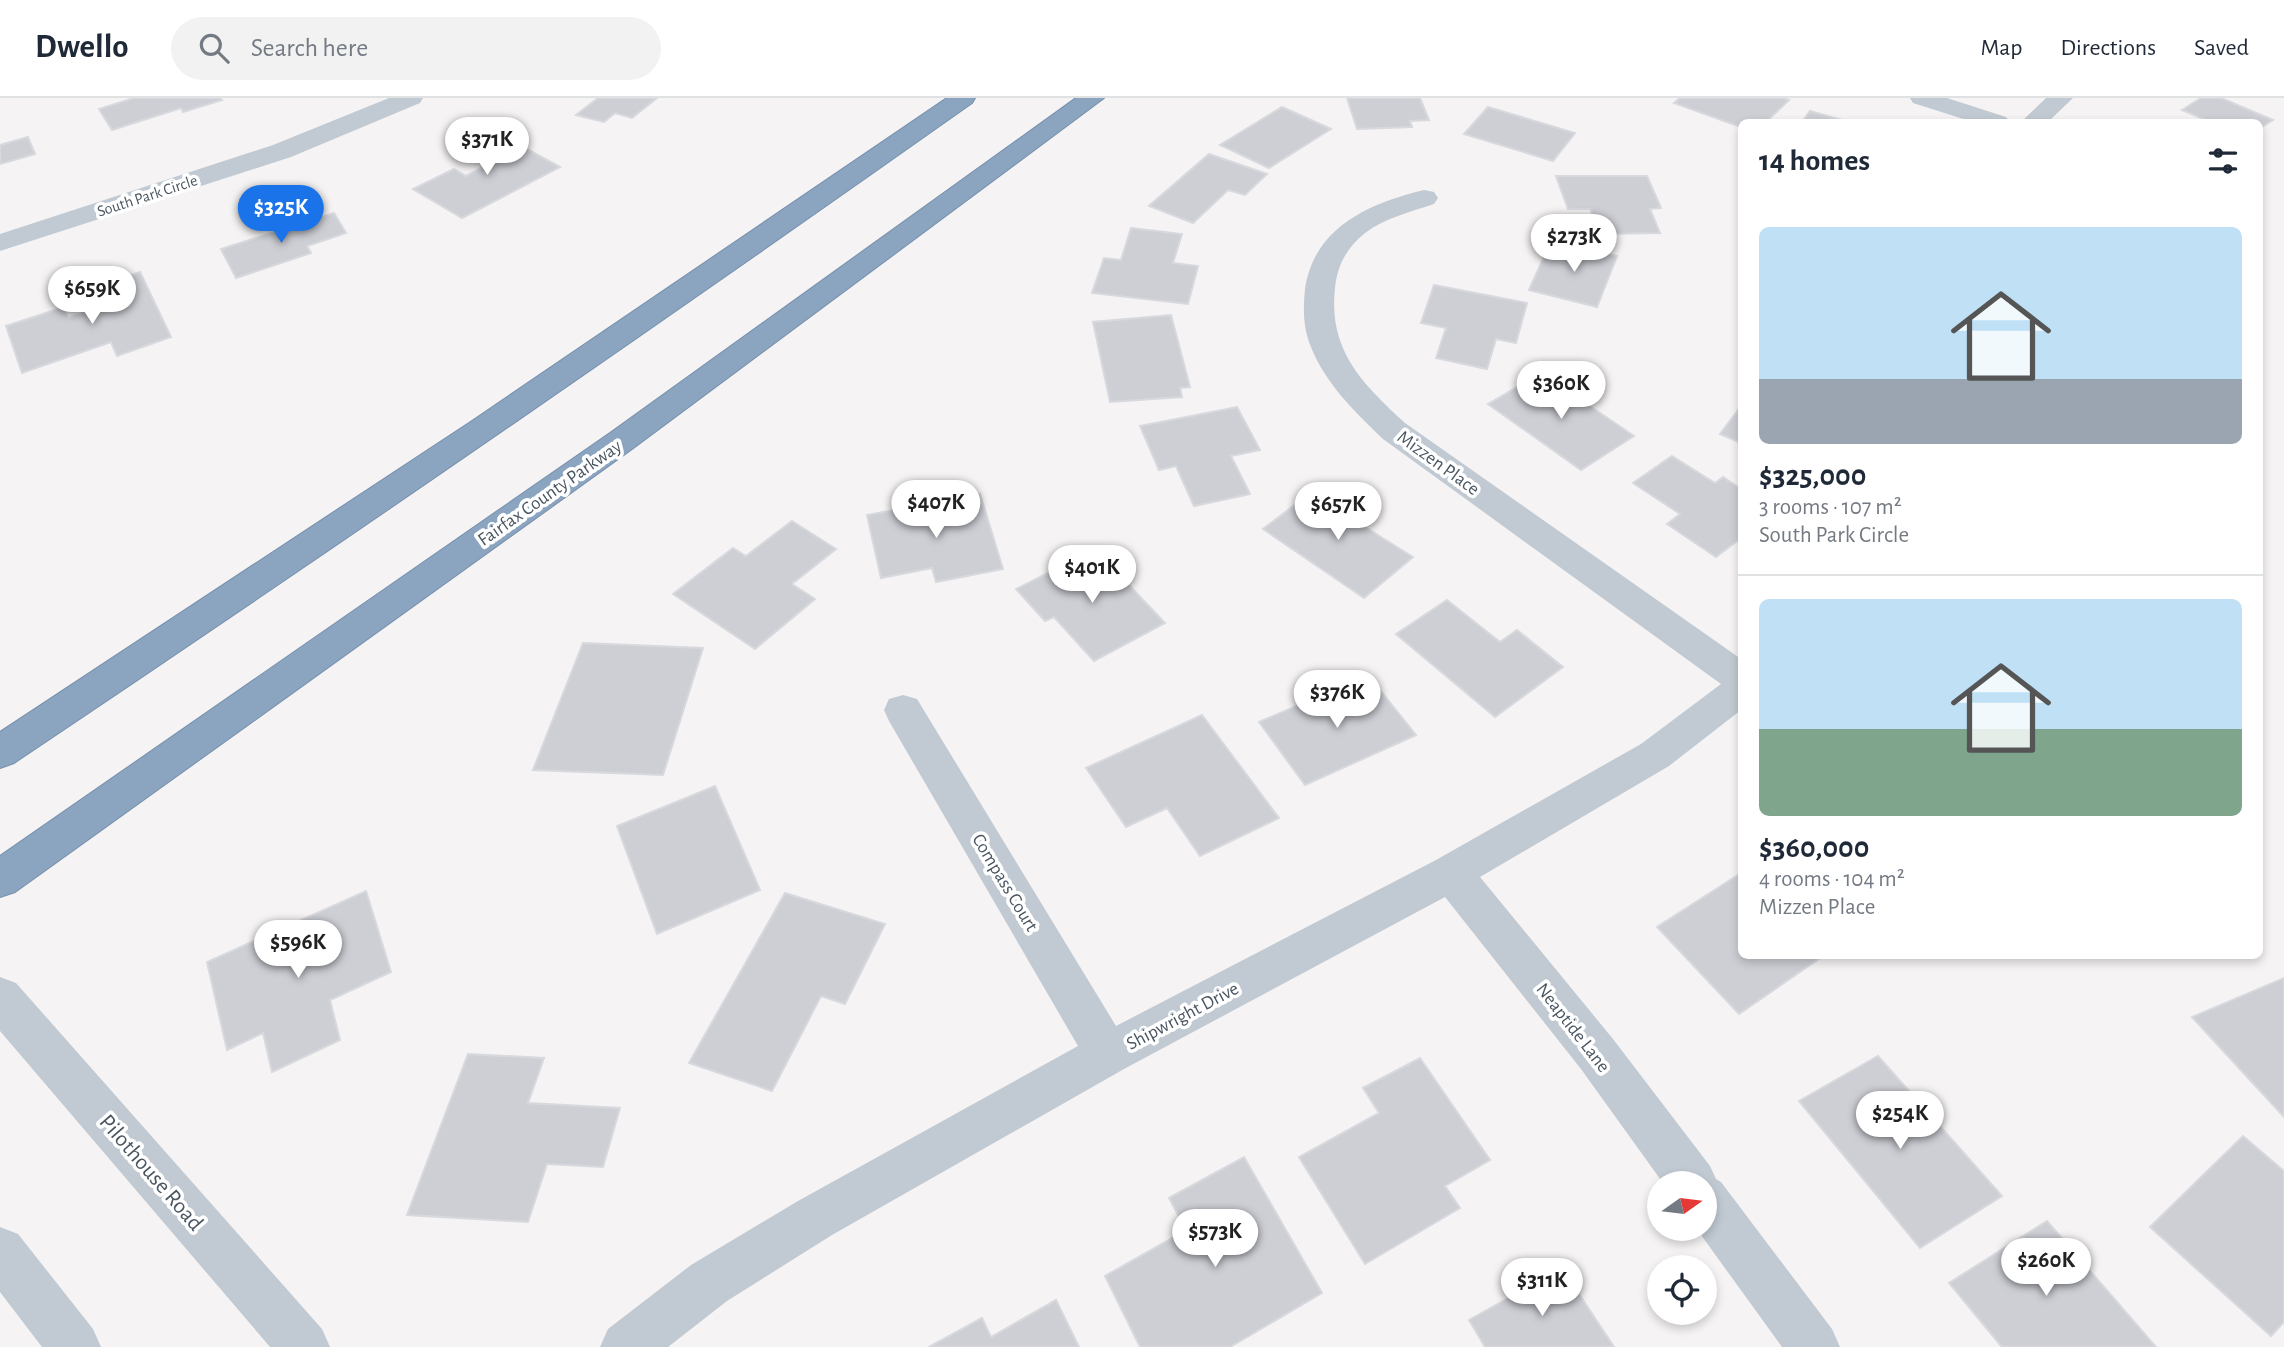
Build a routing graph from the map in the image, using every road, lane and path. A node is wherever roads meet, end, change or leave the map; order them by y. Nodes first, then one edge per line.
1 (411, 98) edge
2 (963, 98) edge
3 (1092, 98) edge
4 (1922, 98) edge
5 (2061, 98) edge
6 (1988, 119) edge
7 (2036, 119) edge
8 (1424, 198) dead end
9 (0, 243) edge
10 (1738, 676) edge
11 (1738, 691) edge
12 (903, 710) dead end
13 (0, 752) edge
14 (1451, 873) junction
15 (0, 879) edge
16 (0, 998) edge
17 (1108, 1054) junction
18 (1683, 1171) edge
19 (1717, 1216) edge
20 (0, 1252) edge
21 (75, 1347) edge
22 (304, 1347) edge
23 (626, 1347) edge
24 (1814, 1347) edge

1 - 9 street, South Park Circle
2 - 13 highway
3 - 15 highway, Fairfax County Parkway
4 - 6 street
5 - 7 street
8 - 10 street, Mizzen Place
11 - 14 street, Shipwright Drive
12 - 17 street, Compass Court
14 - 17 street, Shipwright Drive
14 - 18 street, Neaptide Lane
16 - 22 street, Pilothouse Road
17 - 23 street, Shipwright Drive
19 - 24 street
20 - 21 street

